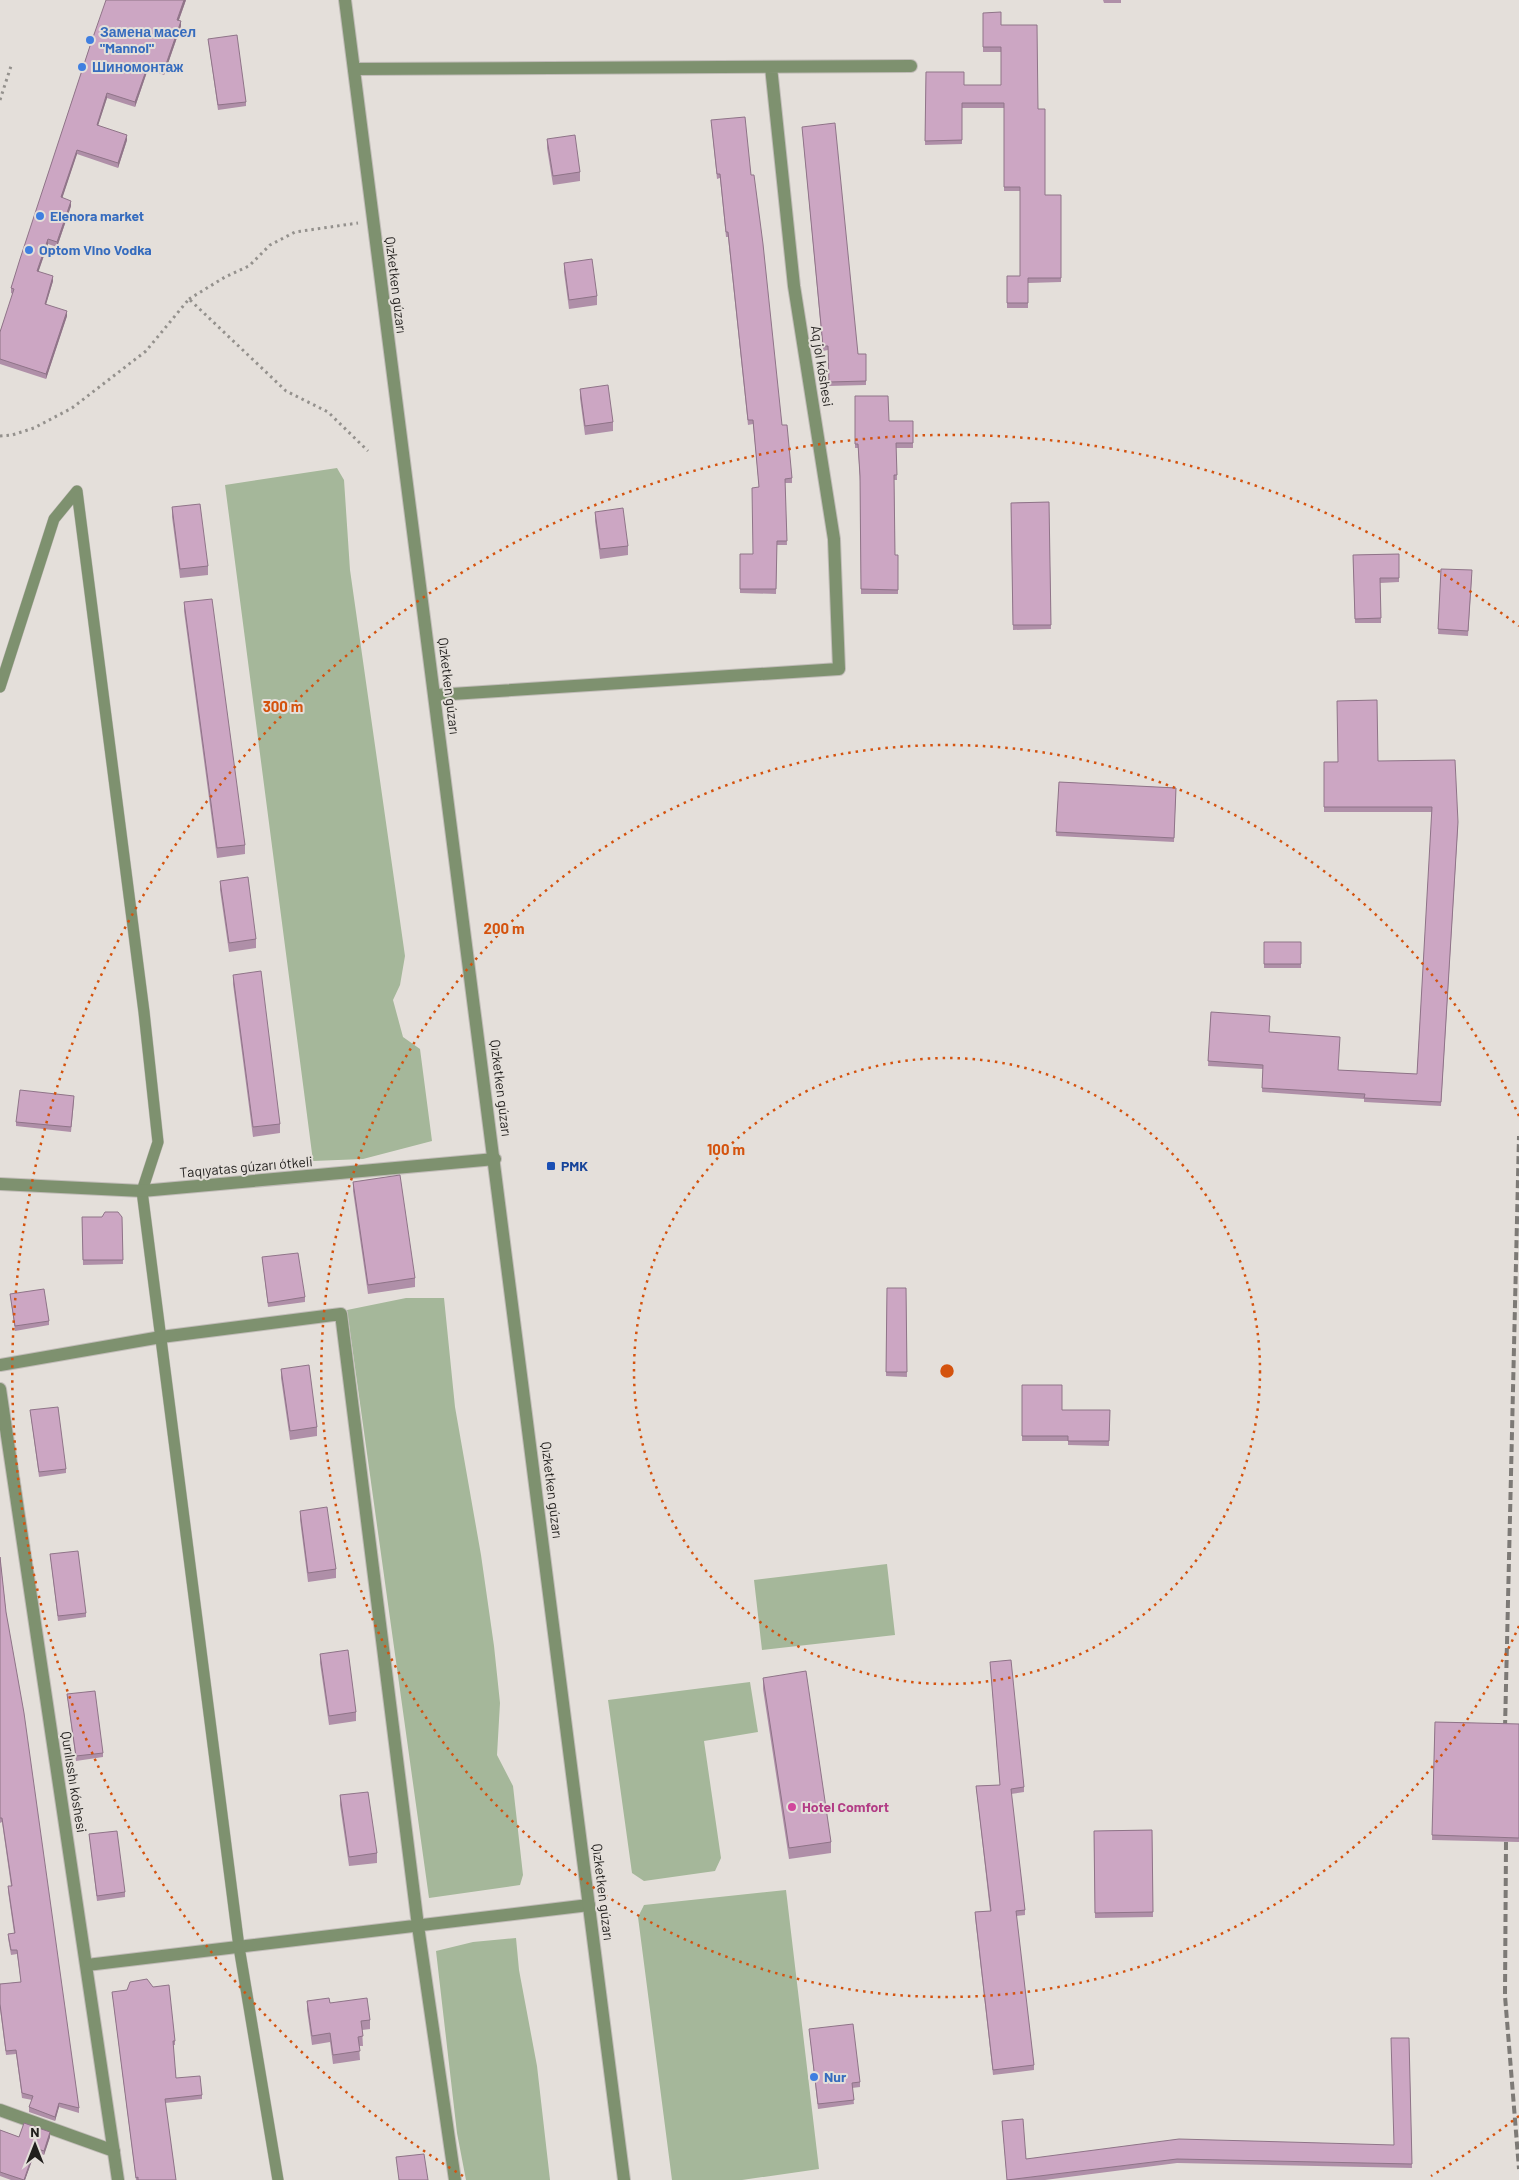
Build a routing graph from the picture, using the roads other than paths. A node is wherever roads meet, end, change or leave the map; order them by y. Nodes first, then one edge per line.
1 (345, 0) edge
2 (771, 66) junction
3 (911, 66) dead end
4 (354, 69) junction
5 (0, 687) edge
6 (436, 695) junction
7 (494, 1159) junction
8 (0, 1184) edge
9 (142, 1191) junction
10 (161, 1337) junction
11 (0, 1365) edge
12 (0, 1389) edge
13 (589, 1905) junction
14 (418, 1926) junction
15 (239, 1947) junction
16 (87, 1965) junction
17 (0, 2110) edge
18 (114, 2151) junction
19 (118, 2180) edge
20 (278, 2180) edge
21 (455, 2180) edge
22 (624, 2180) edge

1 - 4 street, Qızketken gúzarı
2 - 3 street
2 - 4 street
2 - 6 street, Aq jol kóshesi
4 - 6 street, Qızketken gúzarı
5 - 9 lane
6 - 7 street, Qızketken gúzarı
7 - 9 street, Taqıyatas gúzarı ótkeli
7 - 13 street, Qızketken gúzarı
8 - 9 street, Taqıyatas gúzarı ótkeli
9 - 10 lane
10 - 11 street
10 - 14 street
10 - 15 lane
12 - 16 street, Qurılısshı kóshesi
13 - 14 street
13 - 22 street, Qızketken gúzarı
14 - 15 street
14 - 21 street
15 - 16 street
15 - 20 lane
16 - 18 street, Qurılısshı kóshesi
17 - 18 street
18 - 19 street, Qurılısshı kóshesi

